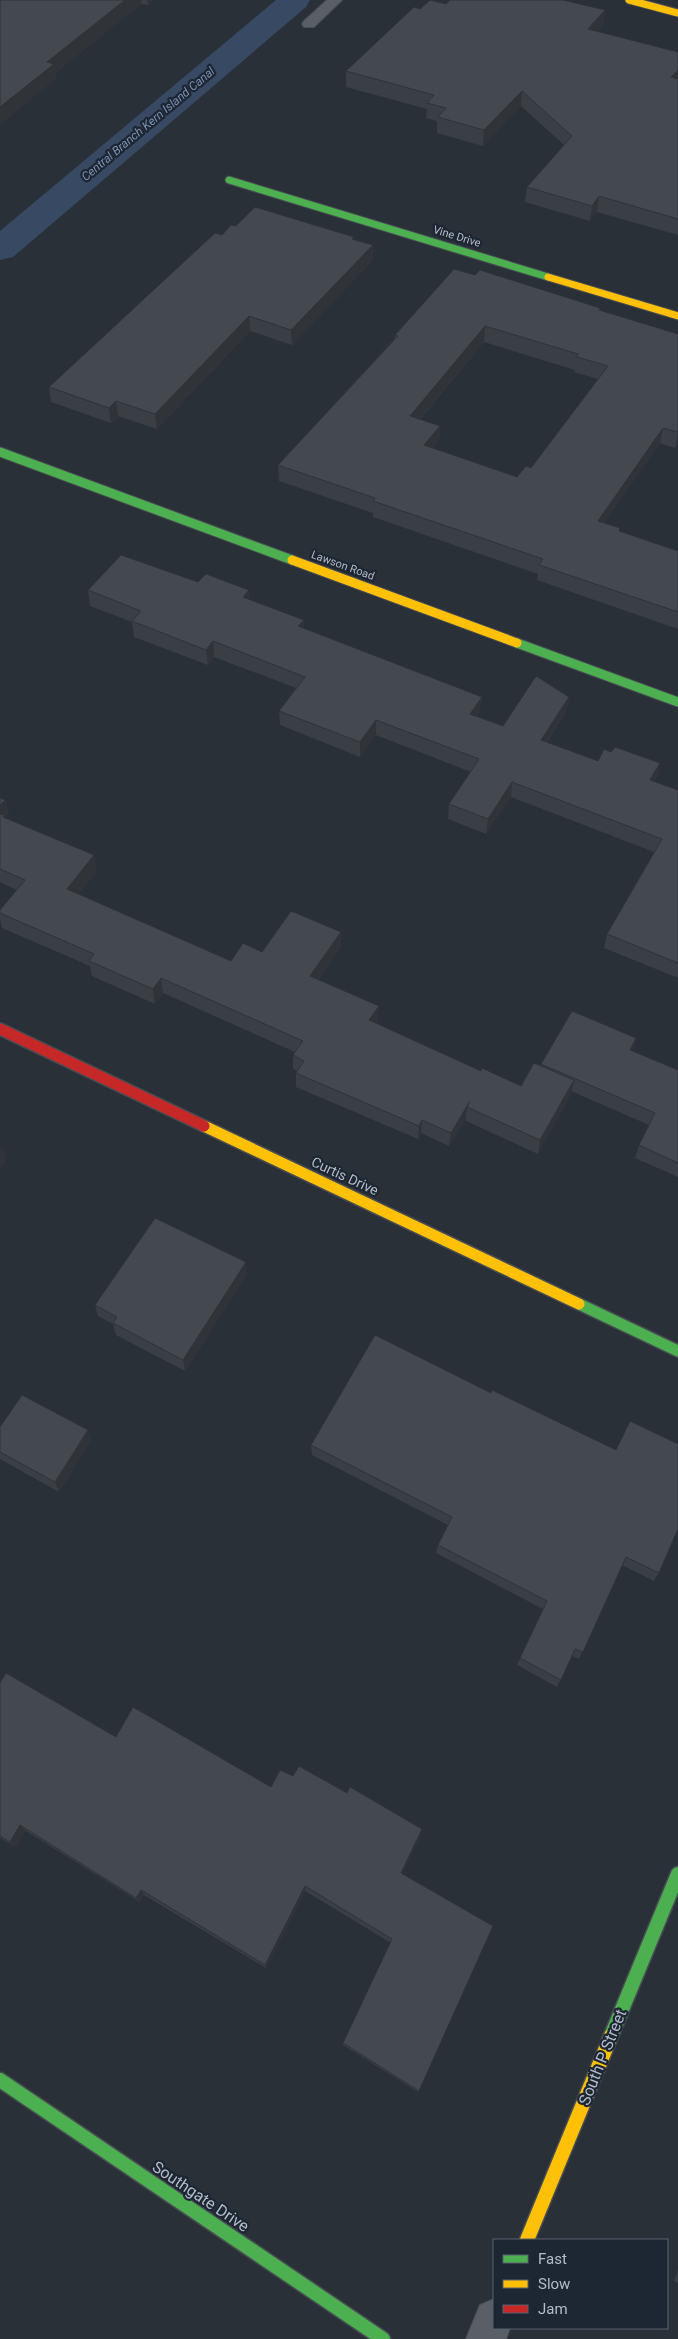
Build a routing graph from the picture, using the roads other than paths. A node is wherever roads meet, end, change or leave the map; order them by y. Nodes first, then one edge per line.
1 (335, 0) edge
2 (629, 0) edge
3 (678, 12) edge
4 (309, 24) dead end
5 (229, 180) dead end
6 (678, 316) edge
7 (0, 452) edge
8 (678, 702) edge
9 (0, 1029) edge
10 (678, 1351) edge
11 (678, 1874) edge
12 (0, 2080) edge
13 (527, 2239) edge
14 (493, 2322) edge
15 (383, 2339) edge
16 (486, 2339) edge

1 - 4 lane
2 - 3 street
5 - 6 street, Vine Drive
7 - 8 street, Lawson Road
9 - 10 street, Curtis Drive
11 - 13 street, South P Street
12 - 15 street, Southgate Drive
14 - 16 street

